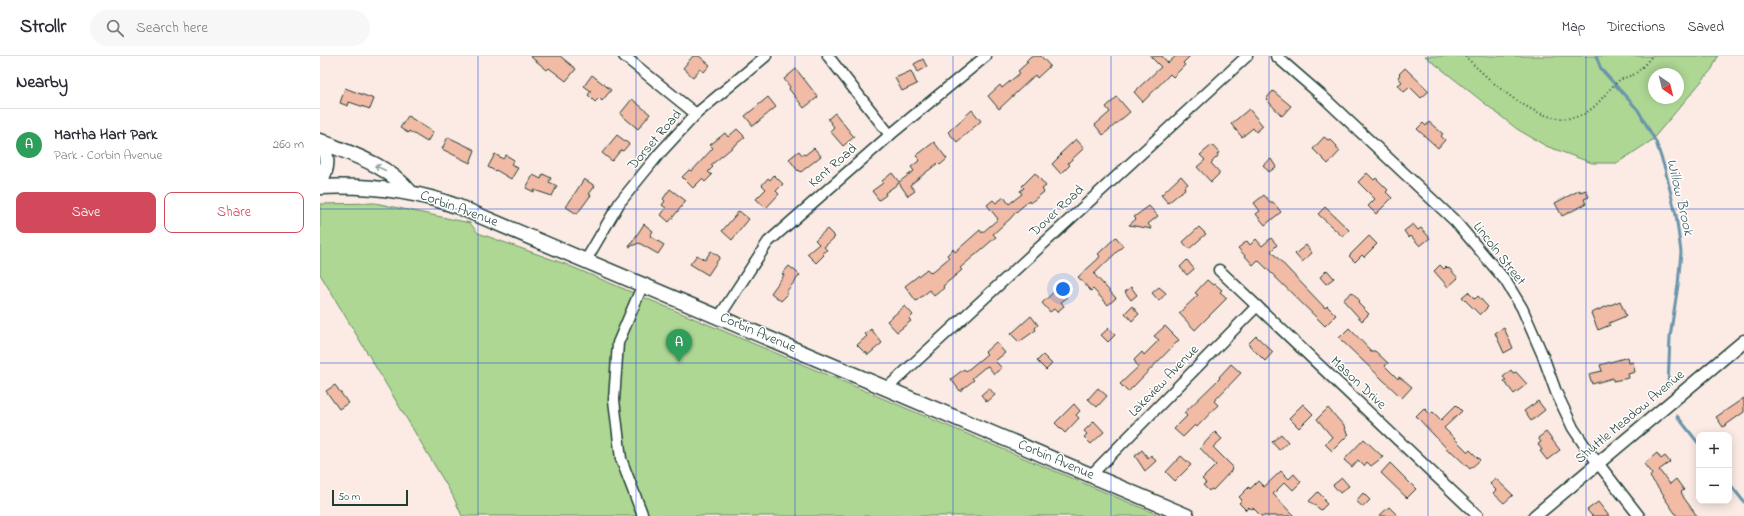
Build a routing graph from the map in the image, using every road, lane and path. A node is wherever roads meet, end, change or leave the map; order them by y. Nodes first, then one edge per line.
1 (624, 56) edge
2 (766, 56) edge
3 (828, 56) edge
4 (986, 56) edge
5 (1247, 56) edge
6 (1276, 56) edge
7 (1465, 56) edge
8 (1652, 56) edge
9 (696, 114) junction
10 (890, 135) junction
11 (322, 141) edge
12 (320, 182) edge
13 (320, 187) edge
14 (410, 192) junction
15 (586, 260) junction
16 (1219, 270) dead end
17 (643, 284) junction
18 (1256, 306) junction
19 (719, 317) junction
20 (1744, 341) edge
21 (887, 388) junction
22 (1599, 463) junction
23 (1091, 475) junction
24 (643, 516) edge
25 (1187, 516) edge
26 (1478, 516) edge
27 (1535, 516) edge
28 (1639, 516) edge

1 - 9 street
2 - 9 street, Dorset Road
3 - 10 street
4 - 10 street, Kent Road
5 - 21 street, Dover Road
6 - 22 street, Lincoln Street
7 - 8 path
9 - 15 street, Dorset Road
10 - 19 street, Kent Road
11 - 12 main road
14 -> 11 main road
13 - 14 main road, Corbin Avenue
14 - 15 main road, Corbin Avenue
15 - 17 main road, Corbin Avenue
16 - 18 street, Mason Drive
17 - 19 main road, Corbin Avenue
17 - 24 street
18 - 23 street, Lakeview Avenue
18 - 26 street, Mason Drive
19 - 21 main road, Corbin Avenue
20 - 22 street, Shuttle Meadow Avenue
21 - 23 main road, Corbin Avenue
22 - 27 street, Shuttle Meadow Avenue
22 - 28 street, Lincoln Street
23 - 25 main road, Corbin Avenue

